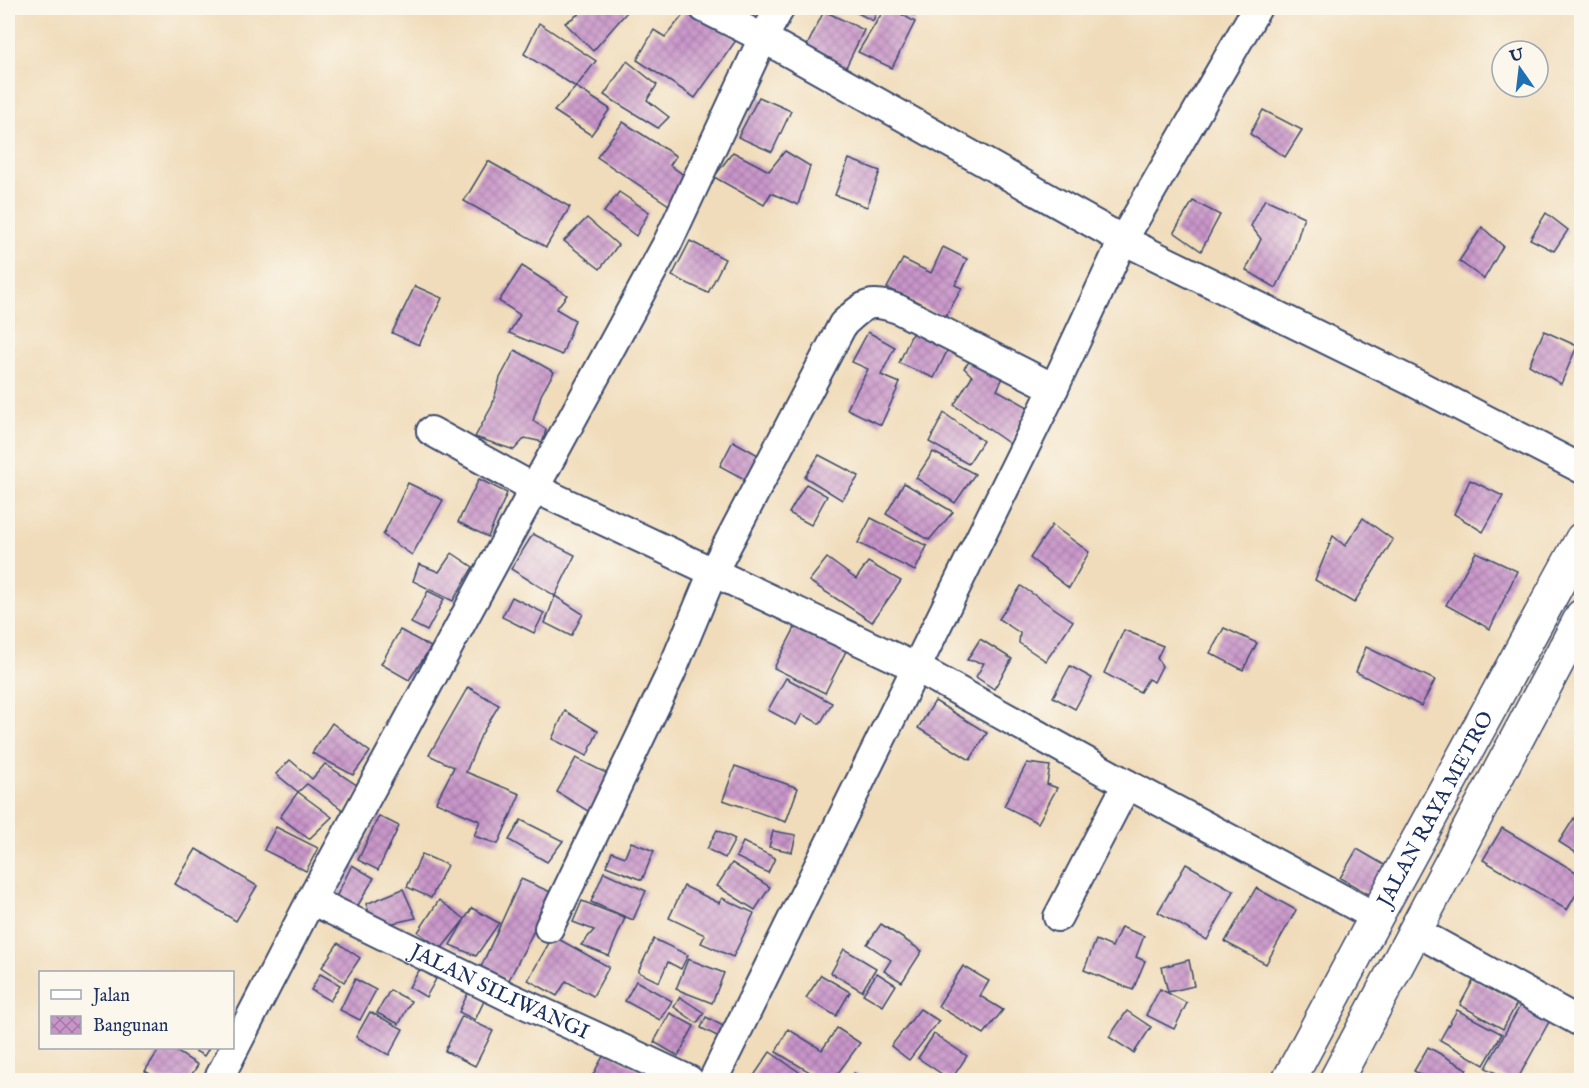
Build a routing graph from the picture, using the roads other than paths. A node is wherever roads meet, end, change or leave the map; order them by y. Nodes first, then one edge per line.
1 (704, 8) edge
2 (780, 8) edge
3 (1257, 8) edge
4 (764, 38) junction
5 (1124, 240) junction
6 (1054, 388) junction
7 (430, 431) dead end
8 (1581, 469) edge
9 (534, 488) junction
10 (1581, 539) edge
11 (713, 572) junction
12 (1581, 616) edge
13 (915, 667) junction
14 (1127, 784) junction
15 (311, 900) junction
16 (1376, 916) junction
17 (1058, 917) dead end
18 (549, 928) dead end
19 (1415, 931) junction
20 (1581, 1023) edge
21 (218, 1080) edge
22 (689, 1080) edge
23 (713, 1080) edge
24 (1289, 1080) edge
25 (1336, 1080) edge

1 - 4 street
2 - 4 street
3 - 5 street
4 - 5 street
4 - 9 street
5 - 6 street
5 - 8 street
6 - 11 street
6 - 13 street
7 - 9 street
9 - 11 street
9 - 15 street
10 - 16 highway, JALAN RAYA METRO
11 - 13 street
11 - 18 street
12 - 19 highway
13 - 14 street
13 - 23 street
14 - 16 street
14 - 17 street
15 - 21 street
15 - 22 street, JALAN SILIWANGI
16 - 24 highway, JALAN RAYA METRO
19 - 20 street
19 - 25 highway

